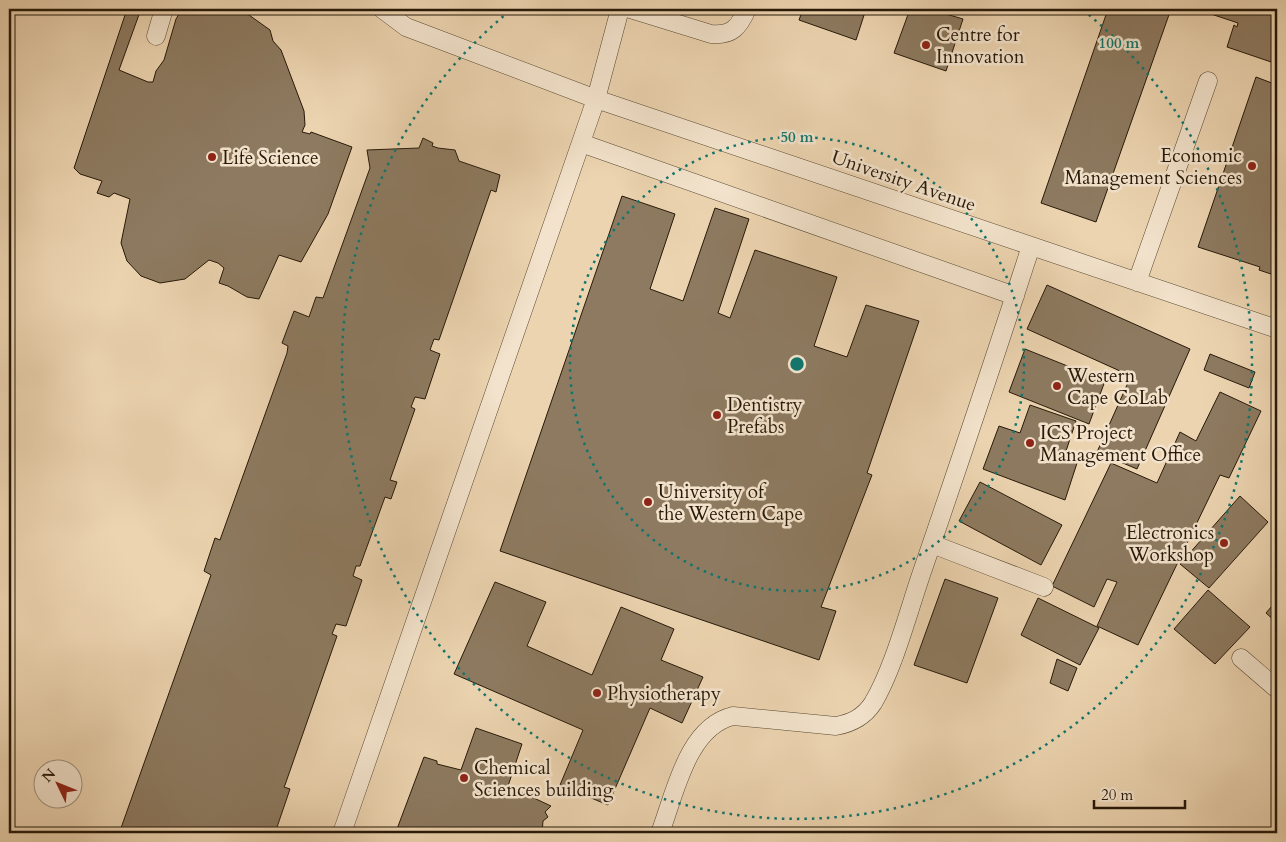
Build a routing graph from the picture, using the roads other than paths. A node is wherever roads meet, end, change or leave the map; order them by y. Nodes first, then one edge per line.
1 (164, 9) edge
2 (382, 9) edge
3 (620, 9) edge
4 (630, 9) edge
5 (747, 9) edge
6 (156, 36) dead end
7 (1208, 81) dead end
8 (596, 99) junction
9 (581, 143) junction
10 (1031, 246) junction
11 (1137, 282) junction
12 (1015, 296) junction
13 (1277, 329) edge
14 (932, 544) junction
15 (1044, 587) dead end
16 (1242, 658) dead end
17 (1277, 689) edge
18 (342, 833) edge
19 (660, 833) edge

1 - 6 lane
2 - 8 lane, University Avenue
3 - 8 lane
4 - 5 lane
7 - 11 lane
8 - 9 lane
8 - 10 lane, University Avenue
9 - 12 lane
9 - 18 lane
10 - 11 lane, University Avenue
10 - 12 lane
11 - 13 lane, University Avenue
12 - 14 lane
14 - 15 lane
14 - 19 lane
16 - 17 lane

